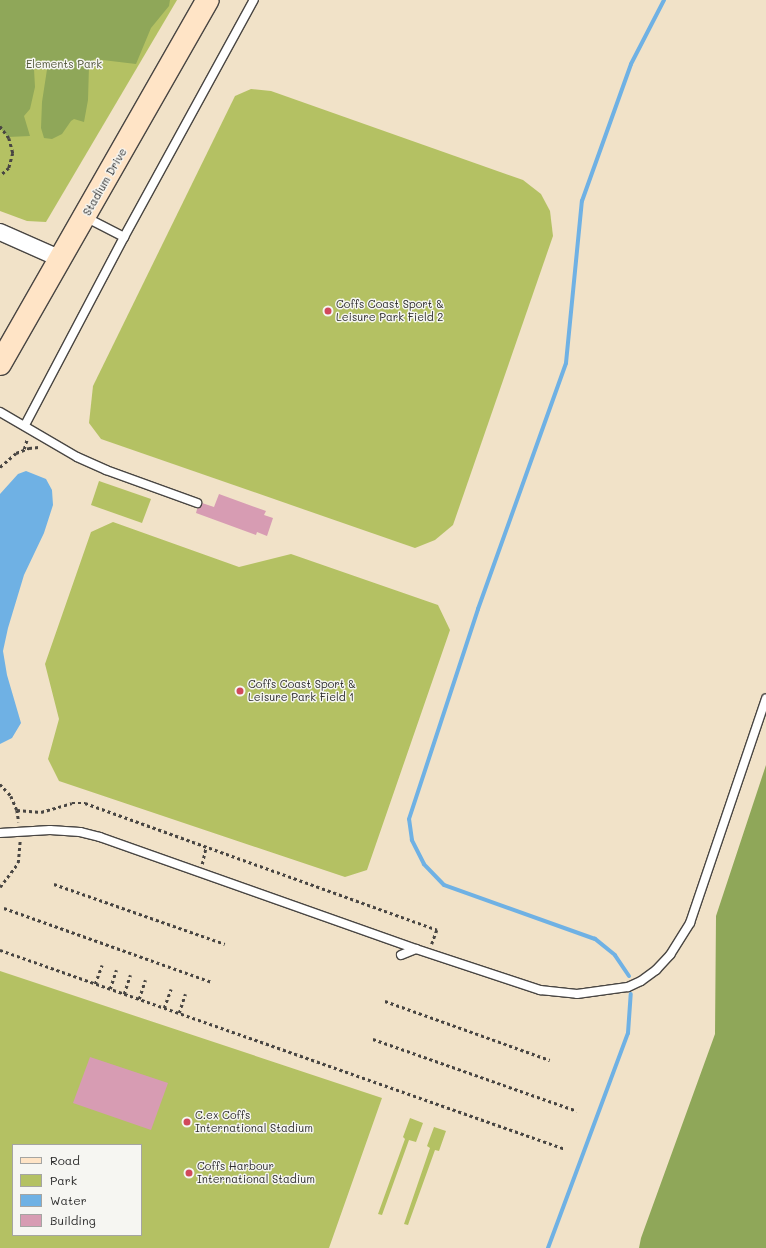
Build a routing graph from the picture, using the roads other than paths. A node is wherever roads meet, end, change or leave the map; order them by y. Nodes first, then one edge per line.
1 (208, 0) edge
2 (254, 0) edge
3 (85, 217) junction
4 (0, 232) edge
5 (124, 237) junction
6 (61, 259) junction
7 (0, 364) edge
8 (0, 412) edge
9 (25, 425) junction
10 (196, 503) dead end
11 (766, 698) edge
12 (0, 833) edge
13 (416, 949) junction
14 (402, 955) dead end

1 - 3 main road, Stadium Drive
2 - 5 lane
3 - 5 lane
3 - 6 main road, Stadium Drive
4 - 6 street
5 - 9 lane
6 - 7 main road, Stadium Drive
8 - 9 lane
9 - 10 lane
11 - 13 lane
12 - 13 lane
13 - 14 lane

